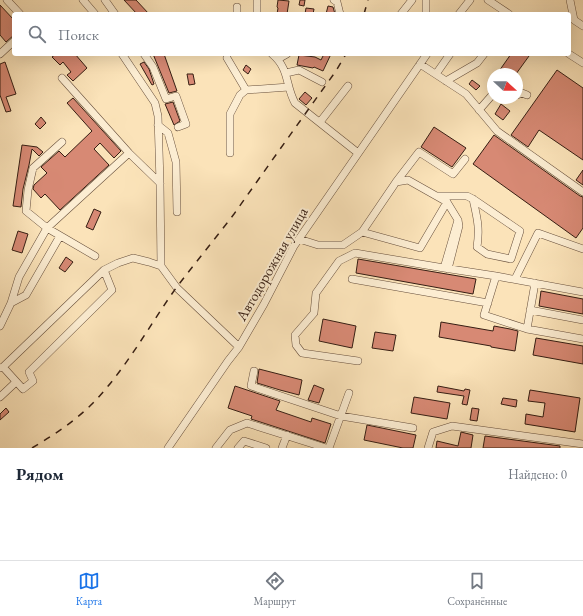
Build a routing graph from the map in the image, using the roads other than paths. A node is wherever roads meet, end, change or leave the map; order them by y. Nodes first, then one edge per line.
1 (6, 0) edge
2 (83, 0) edge
3 (105, 0) edge
4 (257, 0) edge
5 (334, 0) edge
6 (412, 0) edge
7 (426, 0) edge
8 (470, 0) edge
9 (488, 0) edge
10 (570, 0) edge
11 (18, 12) edge
12 (93, 12) edge
13 (114, 12) edge
14 (257, 12) edge
15 (340, 12) edge
16 (403, 12) edge
17 (426, 12) edge
18 (461, 12) edge
19 (506, 12) edge
20 (583, 26) edge
21 (12, 43) edge
22 (0, 54) edge
23 (571, 55) edge
24 (123, 56) edge
25 (145, 56) edge
26 (275, 56) edge
27 (426, 56) edge
28 (449, 56) edge
29 (482, 56) edge
30 (227, 58) dead end
31 (583, 63) edge
32 (420, 64) junction
33 (286, 73) junction
34 (436, 74) junction
35 (62, 78) dead end
36 (446, 81) junction
37 (322, 82) dead end
38 (348, 86) dead end
39 (289, 87) junction
40 (246, 90) junction
41 (523, 93) edge
42 (527, 95) dead end
43 (487, 101) edge
44 (479, 110) junction
45 (320, 122) junction
46 (158, 125) junction
47 (178, 127) dead end
48 (62, 142) dead end
49 (129, 153) junction
50 (230, 153) dead end
51 (358, 153) junction
52 (465, 159) dead end
53 (396, 182) junction
54 (160, 183) junction
55 (583, 192) edge
56 (437, 196) junction
57 (473, 199) junction
58 (447, 202) junction
59 (177, 212) dead end
60 (47, 228) junction
61 (362, 232) junction
62 (60, 236) junction
63 (299, 239) junction
64 (583, 249) edge
65 (95, 256) dead end
66 (161, 266) junction
67 (446, 268) junction
68 (104, 270) junction
69 (496, 276) junction
70 (352, 278) dead end
71 (515, 279) junction
72 (536, 283) junction
73 (583, 292) edge
74 (11, 303) junction
75 (488, 303) junction
76 (530, 310) junction
77 (583, 320) edge
78 (0, 326) edge
79 (527, 329) junction
80 (583, 338) edge
81 (239, 347) junction
82 (358, 361) dead end
83 (1, 368) edge
84 (254, 371) dead end
85 (16, 382) junction
86 (349, 393) dead end
87 (0, 397) edge
88 (340, 416) junction
89 (413, 428) dead end
90 (287, 435) junction
91 (583, 444) edge
92 (168, 448) edge
93 (216, 448) edge
94 (238, 448) edge
95 (266, 448) edge
96 (282, 448) edge
97 (328, 448) edge
98 (428, 448) edge

1 - 11 street
2 - 12 street
3 - 13 street
4 - 14 street
5 - 15 street
6 - 16 street
7 - 17 street
8 - 18 street
9 - 19 street
10 - 20 street
21 - 22 street
23 - 31 street
24 - 46 street
25 - 47 street
26 - 33 street
27 - 32 street, Автодорожная улица
28 - 34 street
29 - 36 street
30 - 40 street
32 - 34 street
32 - 51 street, Автодорожная улица
33 - 37 street
33 - 39 street
34 - 36 street
35 - 49 street
36 - 44 street
38 - 45 street
39 - 40 street
39 - 45 street
40 - 50 street
41 - 42 street
43 - 44 street
44 - 55 street
45 - 51 street
46 - 54 street
46 - 59 street
48 - 60 street
49 - 54 street
49 - 60 street
51 - 63 street, Автодорожная улица
52 - 53 street
53 - 56 street
53 - 61 street
54 - 66 street
56 - 57 street
56 - 58 street
57 - 57 street
58 - 61 street
58 - 67 street
60 - 62 street
60 - 74 street
61 - 63 street
62 - 65 street
62 - 74 street
63 - 81 street, Автодорожная улица
64 - 71 street
66 - 68 street
66 - 81 street
67 - 69 street
67 - 82 street
68 - 83 street
68 - 85 street
69 - 71 street
69 - 75 street
70 - 75 street
71 - 72 street
72 - 73 street
72 - 76 street
74 - 78 street
75 - 79 street
76 - 77 street
76 - 79 street
79 - 80 street
81 - 92 street, Автодорожная улица
83 - 85 street
84 - 88 street
85 - 87 street
86 - 88 street
88 - 89 street
88 - 97 street
90 - 93 street
90 - 96 street
90 - 97 street
91 - 98 street
94 - 95 street

